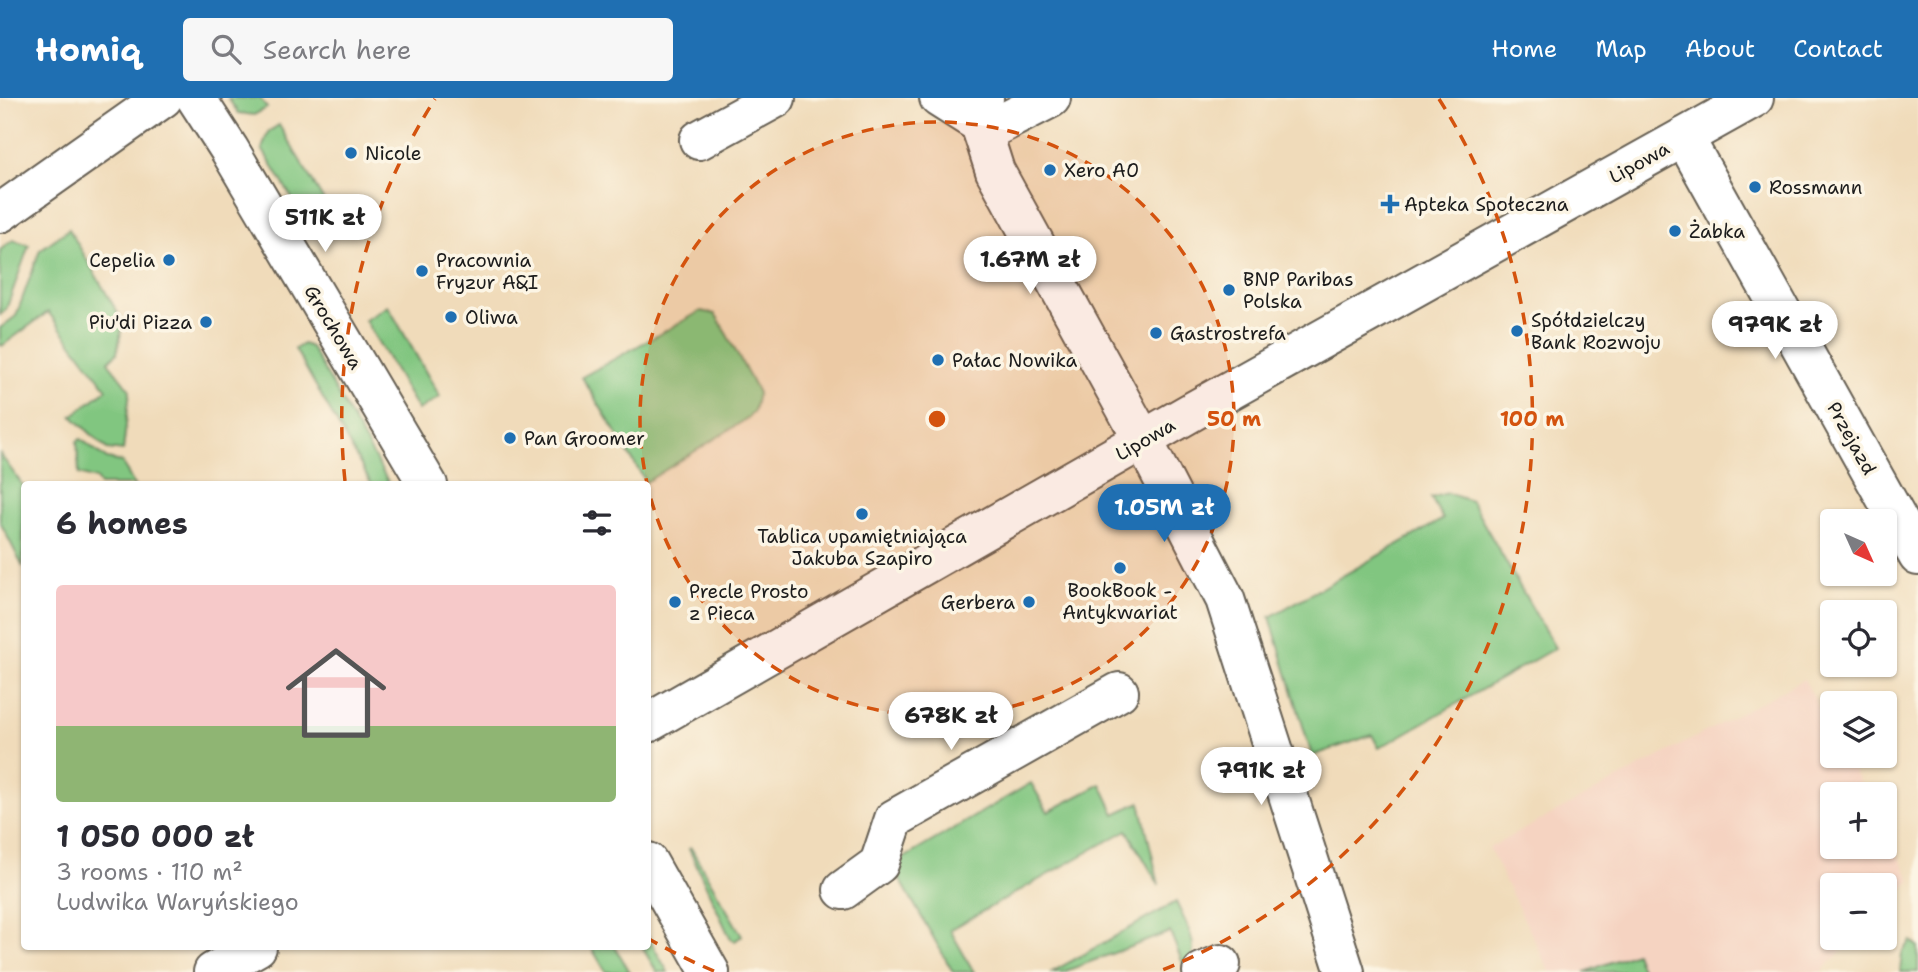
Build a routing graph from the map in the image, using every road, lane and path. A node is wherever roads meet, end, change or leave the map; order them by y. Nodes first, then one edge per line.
1 (163, 98) edge
2 (196, 98) edge
3 (776, 98) edge
4 (939, 98) edge
5 (1051, 98) edge
6 (1754, 98) edge
7 (982, 118) edge
8 (1684, 137) junction
9 (699, 140) dead end
10 (0, 213) edge
11 (1143, 440) junction
12 (426, 481) edge
13 (1918, 556) edge
14 (1118, 692) dead end
15 (651, 721) edge
16 (651, 867) edge
17 (843, 890) dead end
18 (252, 950) edge
19 (214, 972) edge
20 (710, 972) edge
21 (1345, 972) edge

1 - 10 street
2 - 12 street, Grochowa
3 - 9 street
4 - 7 street
5 - 7 street
6 - 8 street, Lipowa
7 - 11 street
8 - 11 street, Lipowa
8 - 13 street, Przejazd
11 - 15 street, Lipowa
11 - 21 street
14 - 17 street
16 - 20 street
18 - 19 street

